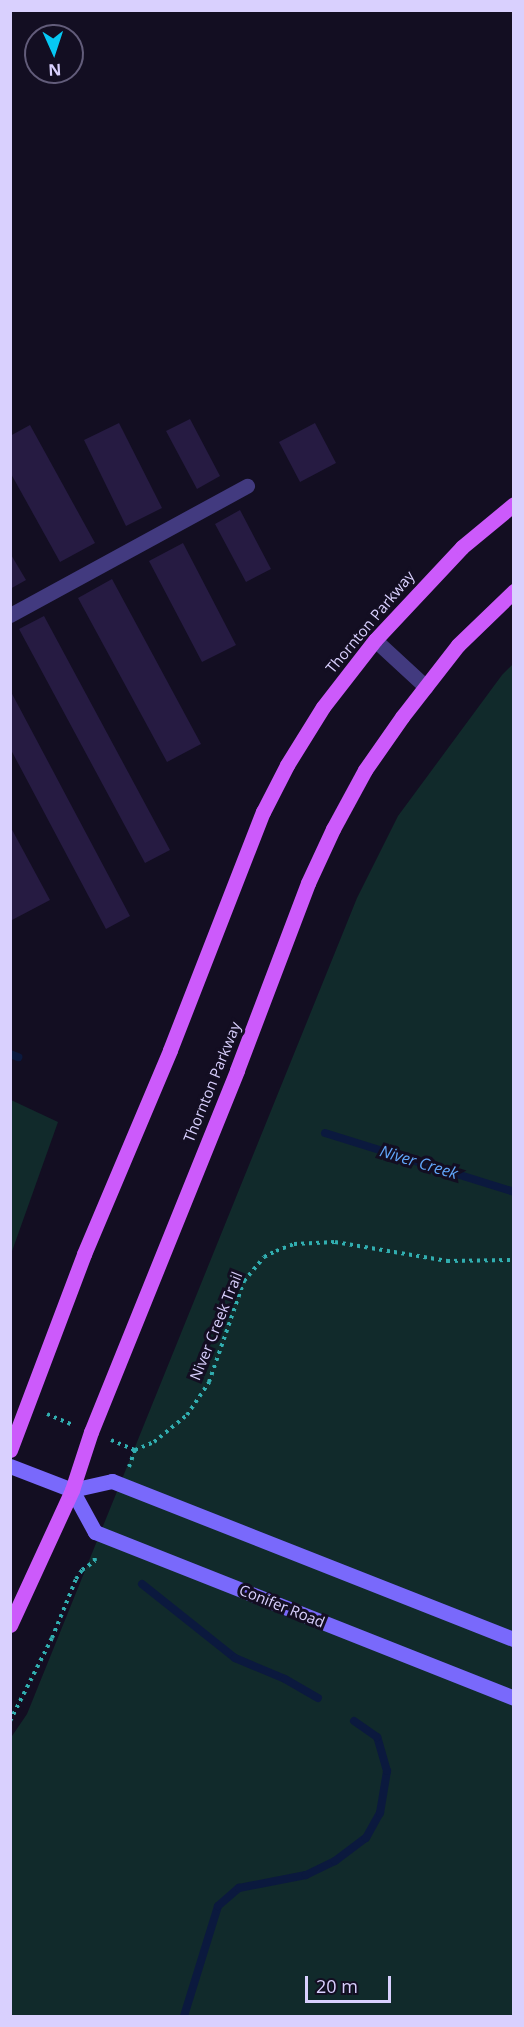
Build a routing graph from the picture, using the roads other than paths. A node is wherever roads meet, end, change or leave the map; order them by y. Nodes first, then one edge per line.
1 (247, 486) dead end
2 (513, 504) edge
3 (513, 591) edge
4 (10, 615) edge
5 (375, 640) junction
6 (426, 687) junction
7 (10, 1450) edge
8 (10, 1466) edge
9 (72, 1490) junction
10 (10, 1626) edge
11 (513, 1639) edge
12 (513, 1698) edge

1 - 4 lane
2 - 5 main road, Thornton Parkway
3 - 6 main road, Thornton Parkway
5 - 6 lane
5 - 7 main road, Thornton Parkway
6 - 9 main road, Thornton Parkway
8 - 9 street
9 - 10 main road, Thornton Parkway
9 - 11 street
9 - 12 street, Conifer Road

